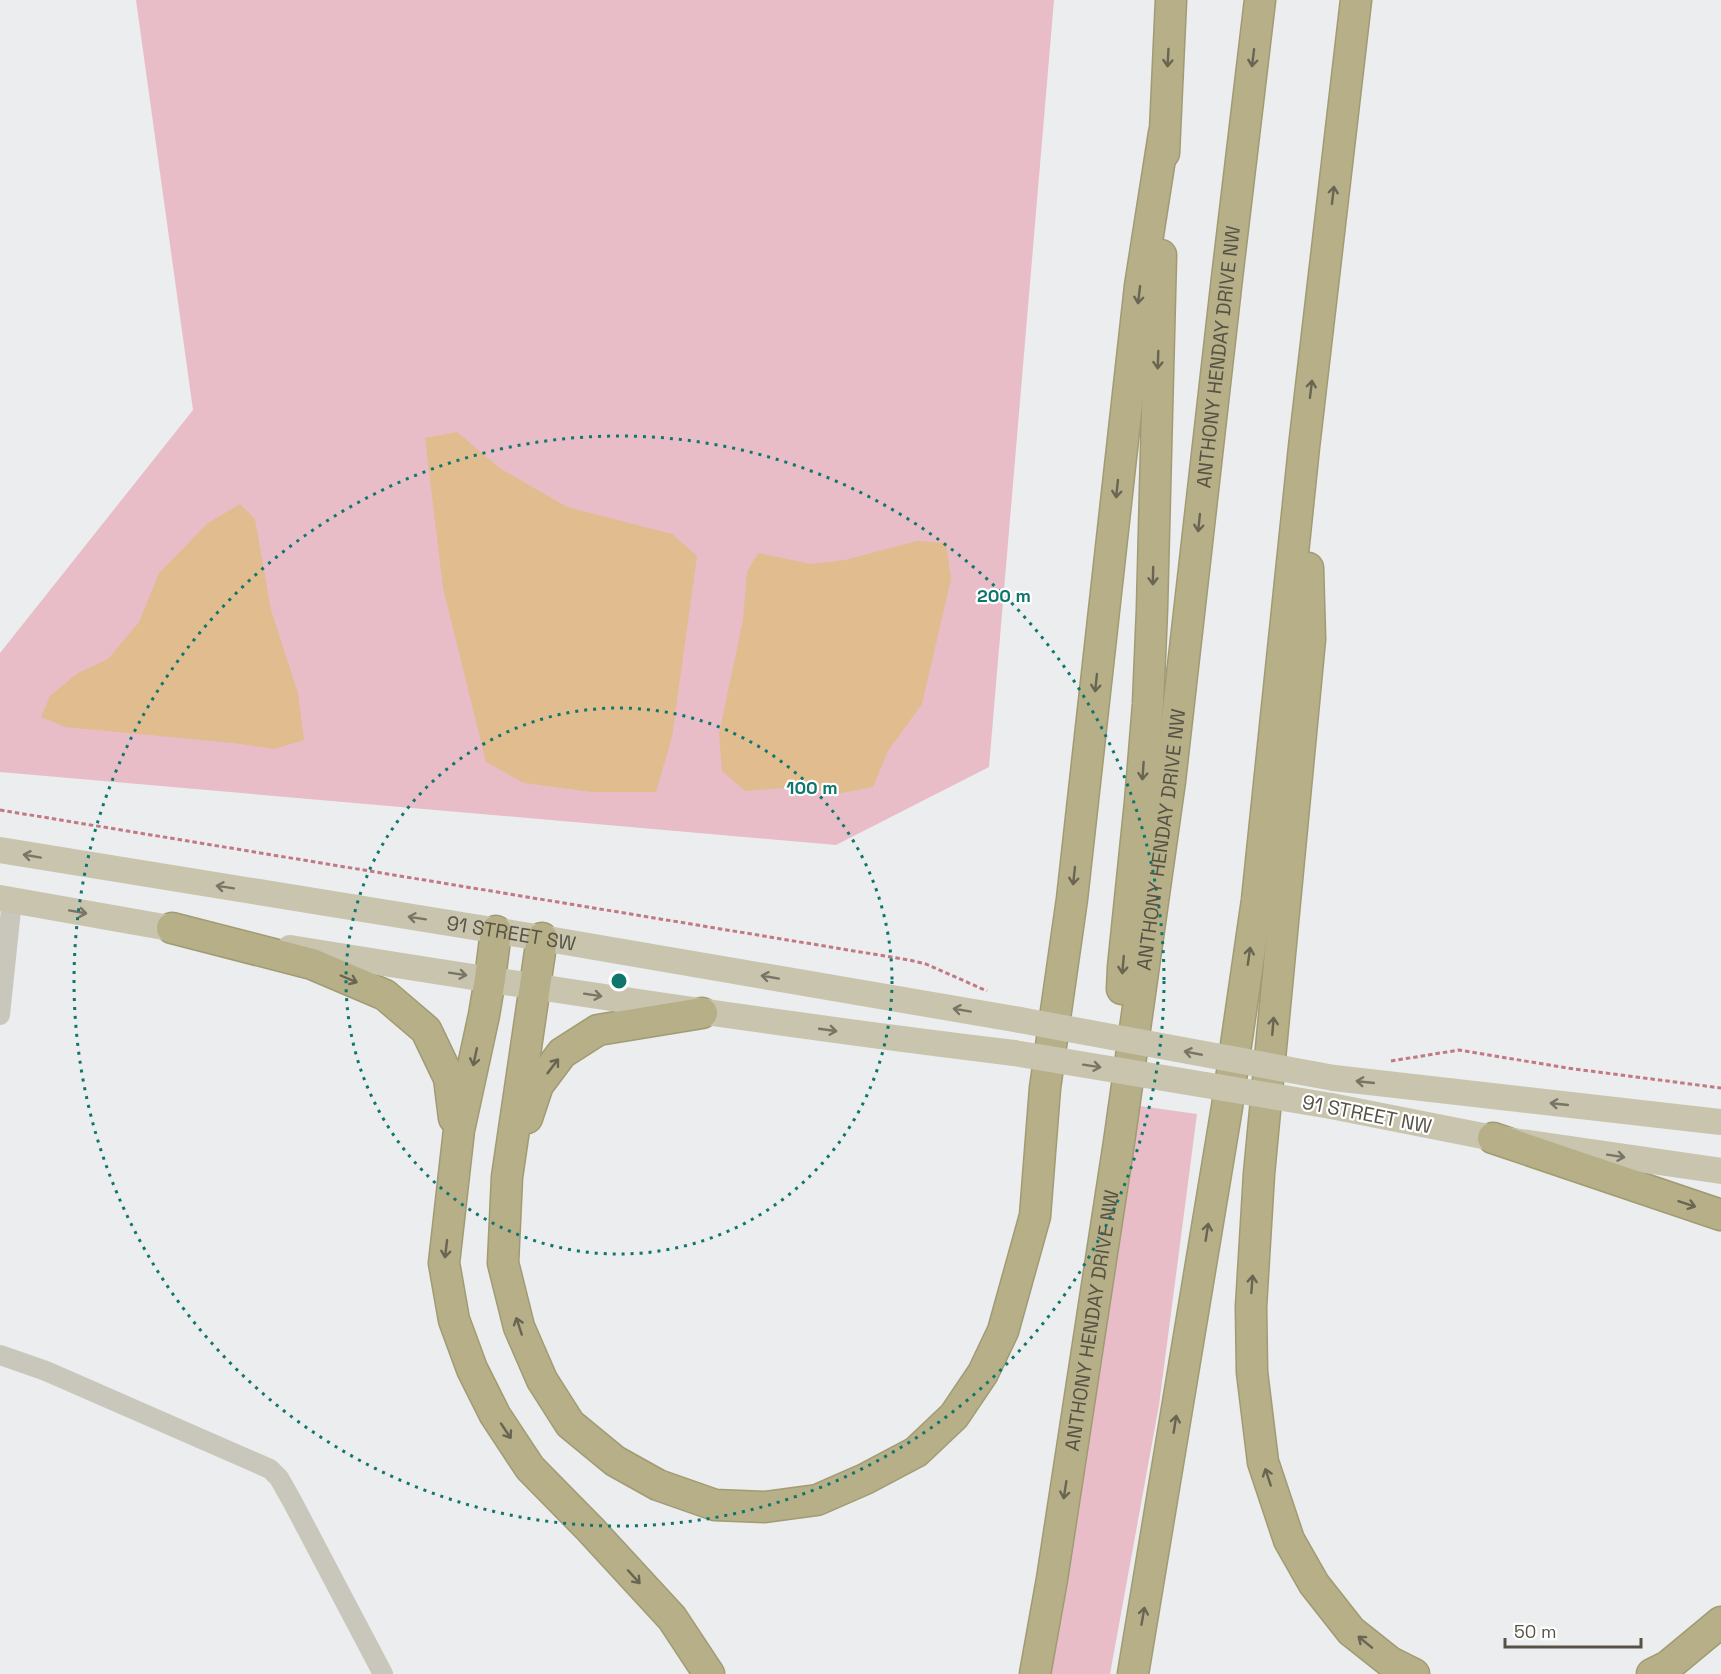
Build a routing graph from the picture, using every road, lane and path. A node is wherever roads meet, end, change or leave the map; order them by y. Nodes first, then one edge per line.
1 (1171, 0) edge
2 (1260, 0) edge
3 (1356, 0) edge
4 (1164, 134) junction
5 (1304, 447) junction
6 (0, 810) edge
7 (0, 850) edge
8 (6, 899) edge
9 (172, 928) junction
10 (496, 931) junction
11 (542, 938) junction
12 (490, 979) junction
13 (535, 986) junction
14 (996, 993) dead end
15 (702, 1013) junction
16 (0, 1015) edge
17 (1020, 1020) joint
18 (1391, 1061) dead end
19 (1721, 1088) edge
20 (1721, 1122) edge
21 (1493, 1138) junction
22 (1119, 1142) junction
23 (1721, 1171) edge
24 (507, 1177) junction
25 (453, 1191) junction
26 (1721, 1215) edge
27 (0, 1355) edge
28 (1721, 1622) edge
29 (383, 1674) edge
30 (709, 1674) edge
31 (1035, 1674) edge
32 (1133, 1674) edge
33 (1414, 1674) edge
34 (1652, 1674) edge

1 -> 4 highway
2 -> 22 highway, ANTHONY HENDAY DRIVE NW
5 -> 3 highway
4 -> 22 highway
4 -> 24 highway
32 -> 5 highway
33 -> 5 highway
6 - 14 path
10 -> 7 main road, 91 STREET SW
8 -> 9 main road
8 - 16 lane
9 -> 12 main road
9 -> 25 highway
10 - 11 main road, 91 STREET SW
10 - 12 highway
11 - 13 highway
17 -> 11 main road, 91 STREET SW
12 - 13 main road
12 -> 25 highway
13 -> 15 main road
13 - 24 highway
15 -> 21 main road, 91 STREET NW, bridge
24 -> 15 highway
20 -> 17 main road, 91 STREET NW, bridge
18 - 19 path
21 -> 23 main road, 91 STREET NW
21 -> 26 highway
22 -> 31 highway, ANTHONY HENDAY DRIVE NW
25 -> 30 highway
27 - 29 lane
28 - 34 highway

